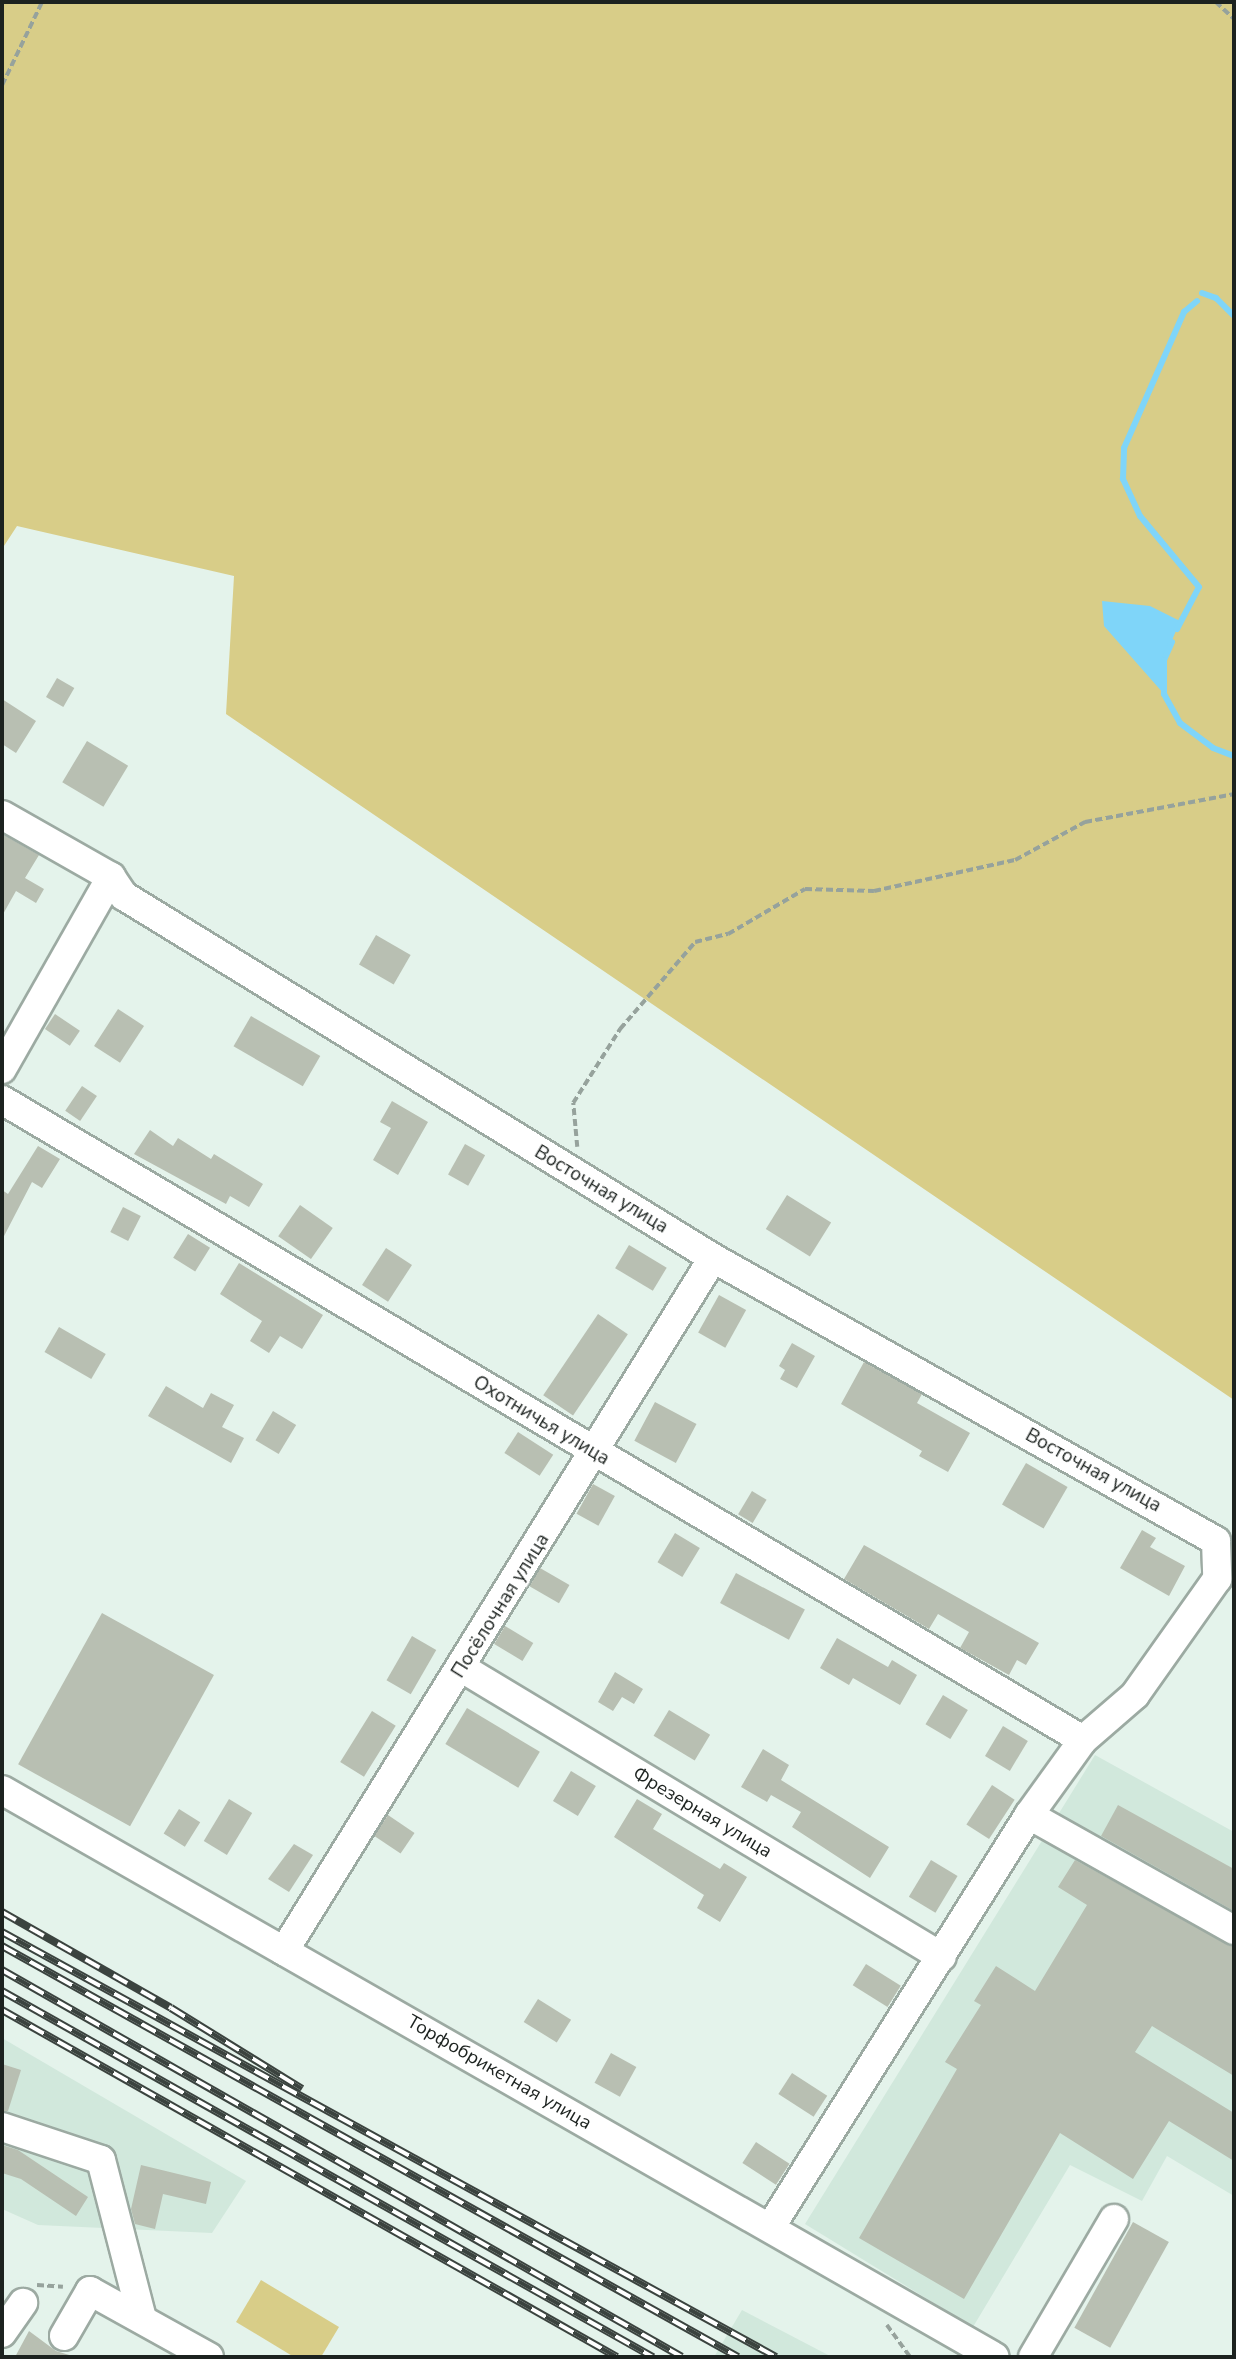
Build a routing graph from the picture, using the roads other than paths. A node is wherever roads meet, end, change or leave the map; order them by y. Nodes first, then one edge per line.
1 (2, 815) edge
2 (110, 877) junction
3 (2, 1069) edge
4 (2, 1100) edge
5 (713, 1258) junction
6 (595, 1454) junction
7 (462, 1668) junction
8 (1083, 1740) junction
9 (2, 1790) edge
10 (1030, 1815) junction
11 (1234, 1930) edge
12 (284, 1951) junction
13 (942, 1957) junction
14 (2, 2127) edge
15 (1114, 2219) dead end
16 (771, 2226) junction
17 (23, 2303) road end
18 (142, 2318) junction
19 (2, 2333) edge
20 (64, 2336) dead end
21 (209, 2357) edge
22 (995, 2357) edge
23 (1033, 2357) edge

1 - 2 street, Восточная улица
2 - 3 street
2 - 5 street, Восточная улица
4 - 6 street, Охотничья улица
5 - 6 street, Посёлочная улица
5 - 8 street, Восточная улица
6 - 7 street, Посёлочная улица
6 - 8 street, Охотничья улица
7 - 12 street, Посёлочная улица
7 - 13 street, Фрезерная улица
8 - 10 street
9 - 12 street, Торфобрикетная улица
10 - 11 street
10 - 13 street
12 - 16 street, Торфобрикетная улица
13 - 16 street
14 - 18 street
15 - 23 street
16 - 22 street, Торфобрикетная улица
17 - 19 street
18 - 20 street
18 - 21 street

